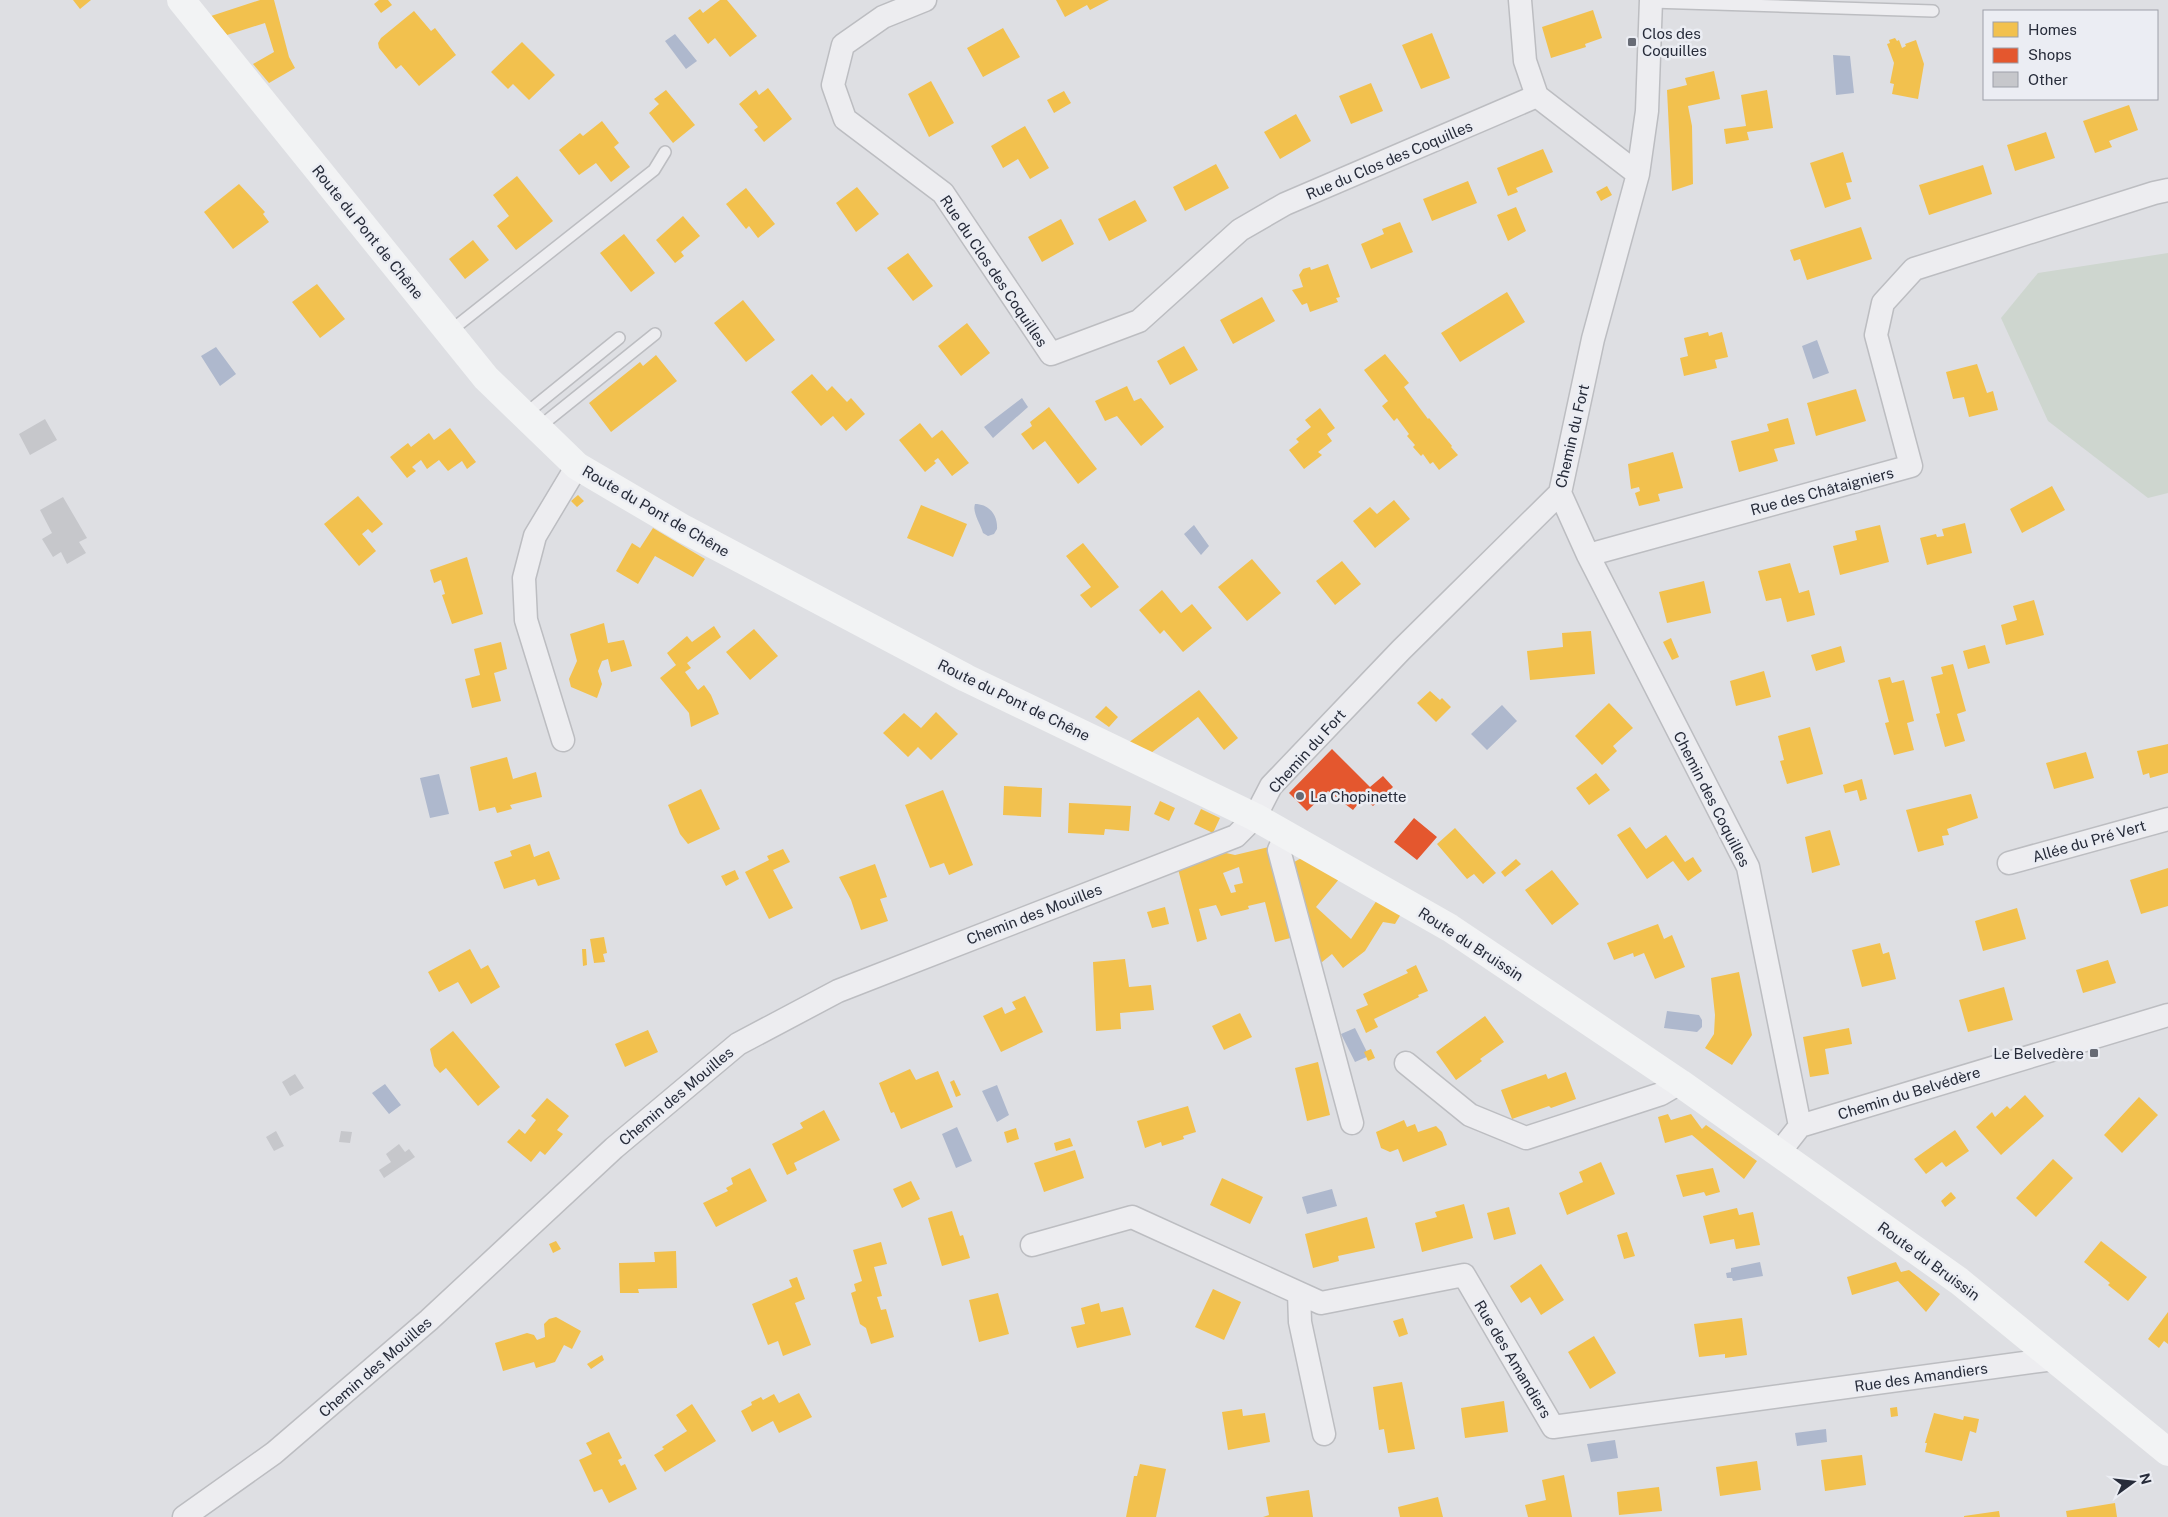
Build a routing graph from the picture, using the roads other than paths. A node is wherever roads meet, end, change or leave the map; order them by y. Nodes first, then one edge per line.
1 (183, 0) edge
2 (925, 0) edge
3 (1520, 0) edge
4 (1651, 1) edge
5 (1933, 11) dead end
6 (1538, 96) junction
7 (665, 152) dead end
8 (1638, 174) junction
9 (2168, 190) edge
10 (450, 332) junction
11 (655, 334) dead end
12 (620, 338) dead end
13 (531, 422) junction
14 (577, 466) junction
15 (1560, 493) junction
16 (1588, 555) junction
17 (563, 740) dead end
18 (1255, 817) junction
19 (2168, 819) edge
20 (1286, 834) junction
21 (2010, 863) dead end
22 (2168, 1015) edge
23 (1406, 1063) dead end
24 (1680, 1083) junction
25 (1352, 1123) dead end
26 (1800, 1126) junction
27 (1778, 1154) junction
28 (1032, 1244) dead end
29 (1299, 1293) junction
30 (2054, 1359) junction
31 (1324, 1434) dead end
32 (2165, 1444) edge
33 (184, 1517) edge

1 - 10 street, Route du Pont de Chêne
2 - 6 street, Rue du Clos des Coquilles
3 - 6 street
4 - 5 lane
4 - 8 street, Chemin du Fort
6 - 8 street
7 - 10 lane
8 - 15 street, Chemin du Fort
9 - 16 street, Rue des Châtaigniers
10 - 13 street, Route du Pont de Chêne
11 - 13 lane
12 - 13 lane
13 - 14 street, Route du Pont de Chêne
14 - 17 street
14 - 18 street, Route du Pont de Chêne
15 - 16 street, Chemin des Coquilles
15 - 18 street, Chemin du Fort
16 - 26 street, Chemin des Coquilles
18 - 20 street, Route du Bruissin
18 - 33 street, Chemin des Mouilles
19 - 21 street, Allée du Pré Vert
20 - 24 street, Route du Bruissin
20 - 25 street
22 - 26 street, Chemin du Belvédère
23 - 24 street
24 - 27 street, Route du Bruissin
26 - 27 street
27 - 30 street, Route du Bruissin
28 - 29 street, Rue des Amandiers
29 - 30 street, Rue des Amandiers
29 - 31 street
30 - 32 street, Route du Bruissin

